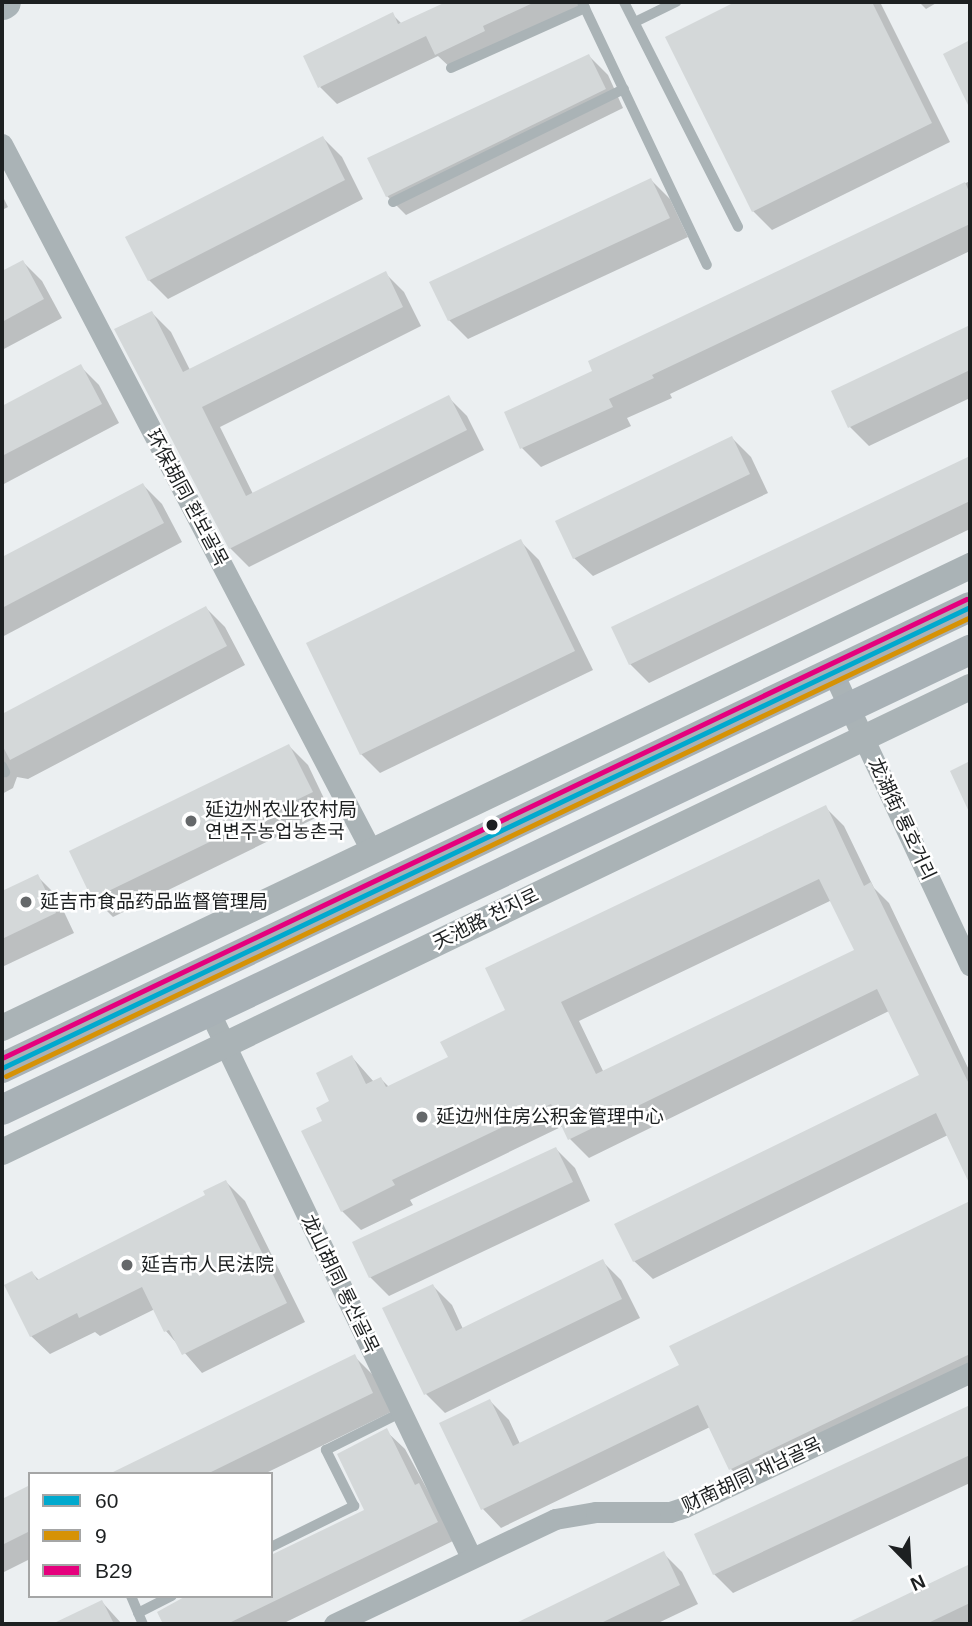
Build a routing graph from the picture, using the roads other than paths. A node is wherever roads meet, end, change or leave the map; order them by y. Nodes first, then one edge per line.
1 (624, 2) edge
2 (676, 2) edge
3 (583, 5) edge
4 (635, 22) junction
5 (451, 68) dead end
6 (624, 89) junction
7 (2, 144) edge
8 (393, 202) dead end
9 (738, 227) dead end
10 (707, 265) dead end
11 (970, 566) edge
12 (970, 607) edge
13 (970, 650) edge
14 (833, 673) junction
15 (970, 687) edge
16 (850, 707) junction
17 (864, 738) junction
18 (372, 852) junction
19 (970, 965) edge
20 (209, 1012) junction
21 (2, 1028) edge
22 (225, 1044) junction
23 (2, 1068) edge
24 (2, 1110) edge
25 (2, 1152) edge
26 (970, 1372) edge
27 (402, 1412) junction
28 (273, 1546) edge
29 (471, 1557) junction
30 (132, 1598) edge
31 (168, 1598) edge
32 (138, 1613) junction
33 (143, 1624) edge
34 (334, 1624) edge

1 - 4 lane
2 - 4 lane
3 - 5 lane
3 - 6 lane
4 - 9 lane
6 - 8 lane
6 - 10 lane
7 - 18 street, 环保胡同 환보골목
11 - 18 street
12 - 14 main road
13 - 16 main road, 天池路 천지로
14 - 16 street, 龙湖街 룡호거리
14 - 23 main road
15 - 17 street, 天池路 천지로
16 - 17 street, 龙湖街 룡호거리
16 - 20 main road, 天池路 천지로
17 - 19 street, 龙湖街 룡호거리
17 - 22 street, 天池路 천지로
18 - 21 street
20 - 22 street, 龙山胡同 룡산골목
20 - 24 main road, 天池路 천지로
22 - 25 street, 天池路 천지로
22 - 27 street, 龙山胡同 룡산골목
26 - 29 street, 财南胡同 재남골목
27 - 28 lane
27 - 29 street, 龙山胡同 룡산골목
29 - 34 street, 财南胡同 재남골목
30 - 32 lane
31 - 32 lane
32 - 33 lane

